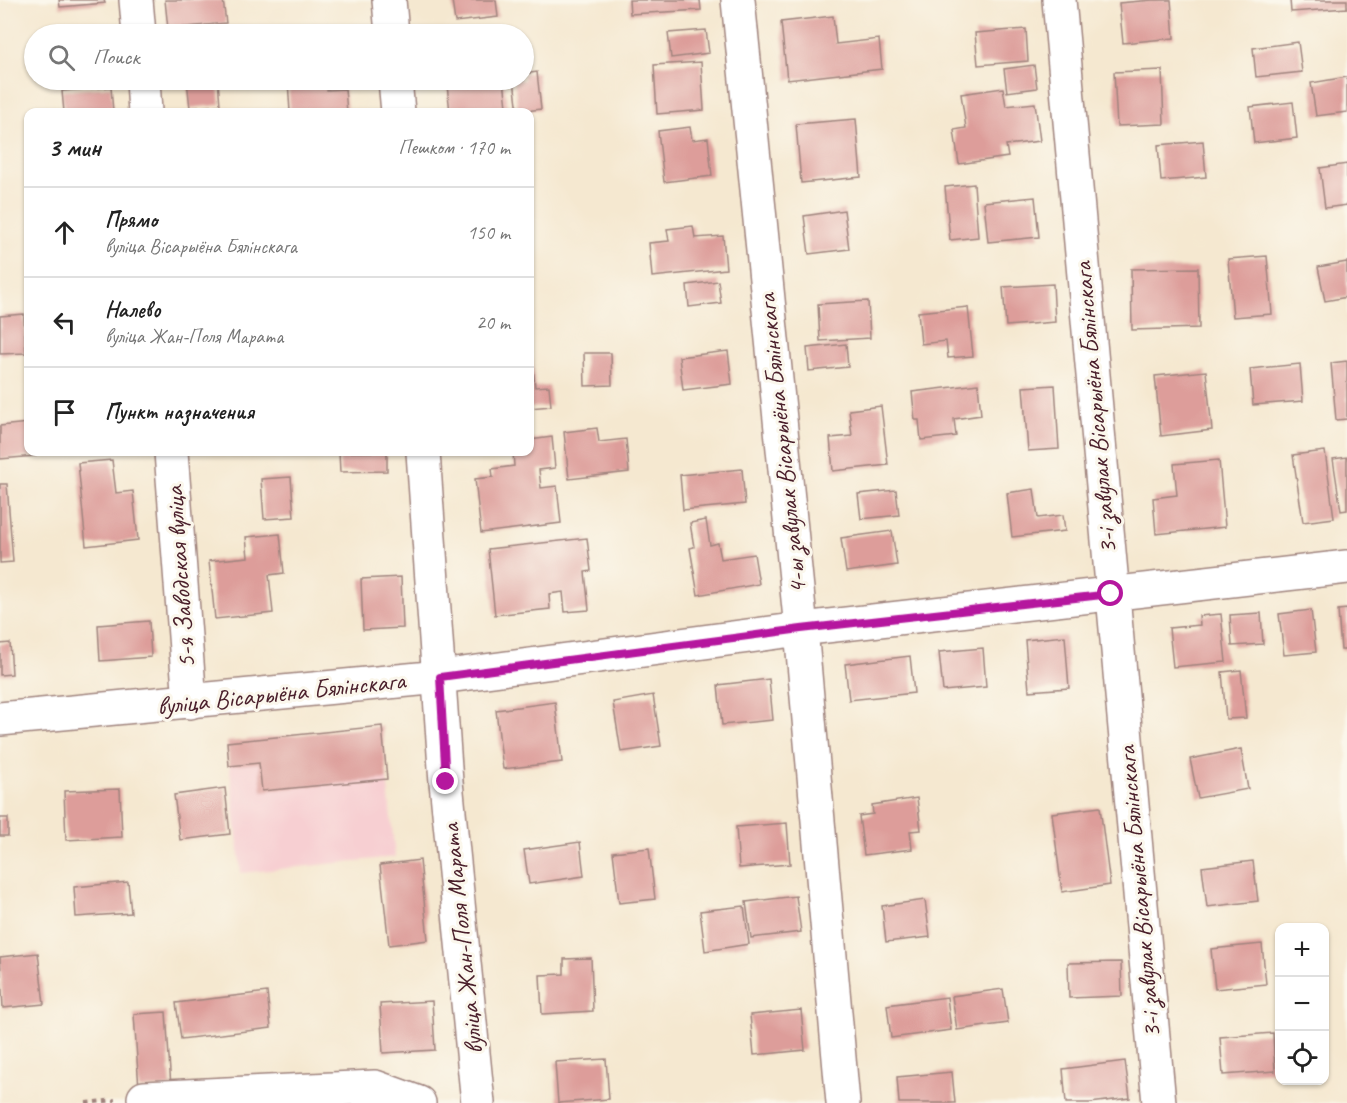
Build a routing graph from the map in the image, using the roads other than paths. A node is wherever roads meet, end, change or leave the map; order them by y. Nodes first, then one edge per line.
1 (136, 0) edge
2 (389, 0) edge
3 (738, 0) edge
4 (1059, 0) edge
5 (138, 24) edge
6 (391, 24) edge
7 (143, 90) edge
8 (396, 90) edge
9 (145, 108) edge
10 (398, 108) edge
11 (171, 456) edge
12 (423, 456) edge
13 (1347, 567) edge
14 (1111, 594) junction
15 (801, 629) junction
16 (440, 677) junction
17 (190, 702) junction
18 (0, 719) edge
19 (144, 1098) dead end
20 (419, 1103) edge
21 (478, 1103) edge
22 (843, 1103) edge
23 (1159, 1103) edge

1 - 5 street
2 - 6 street
3 - 15 street, 4-ы завулак Вісарыёна Бялінскага
4 - 14 street, 3-і завулак Вісарыёна Бялінскага
7 - 9 street
8 - 10 street
11 - 17 street, 5-я Заводская вуліца
12 - 16 street, вуліца Жан-Поля Марата
13 - 14 street, вуліца Вісарыёна Бялінскага
14 - 15 street, вуліца Вісарыёна Бялінскага
14 - 23 street, 3-і завулак Вісарыёна Бялінскага
15 - 16 street, вуліца Вісарыёна Бялінскага
15 - 22 street, 4-ы завулак Вісарыёна Бялінскага
16 - 17 street, вуліца Вісарыёна Бялінскага
16 - 21 street, вуліца Жан-Поля Марата
17 - 18 street, вуліца Вісарыёна Бялінскага
19 - 20 street

